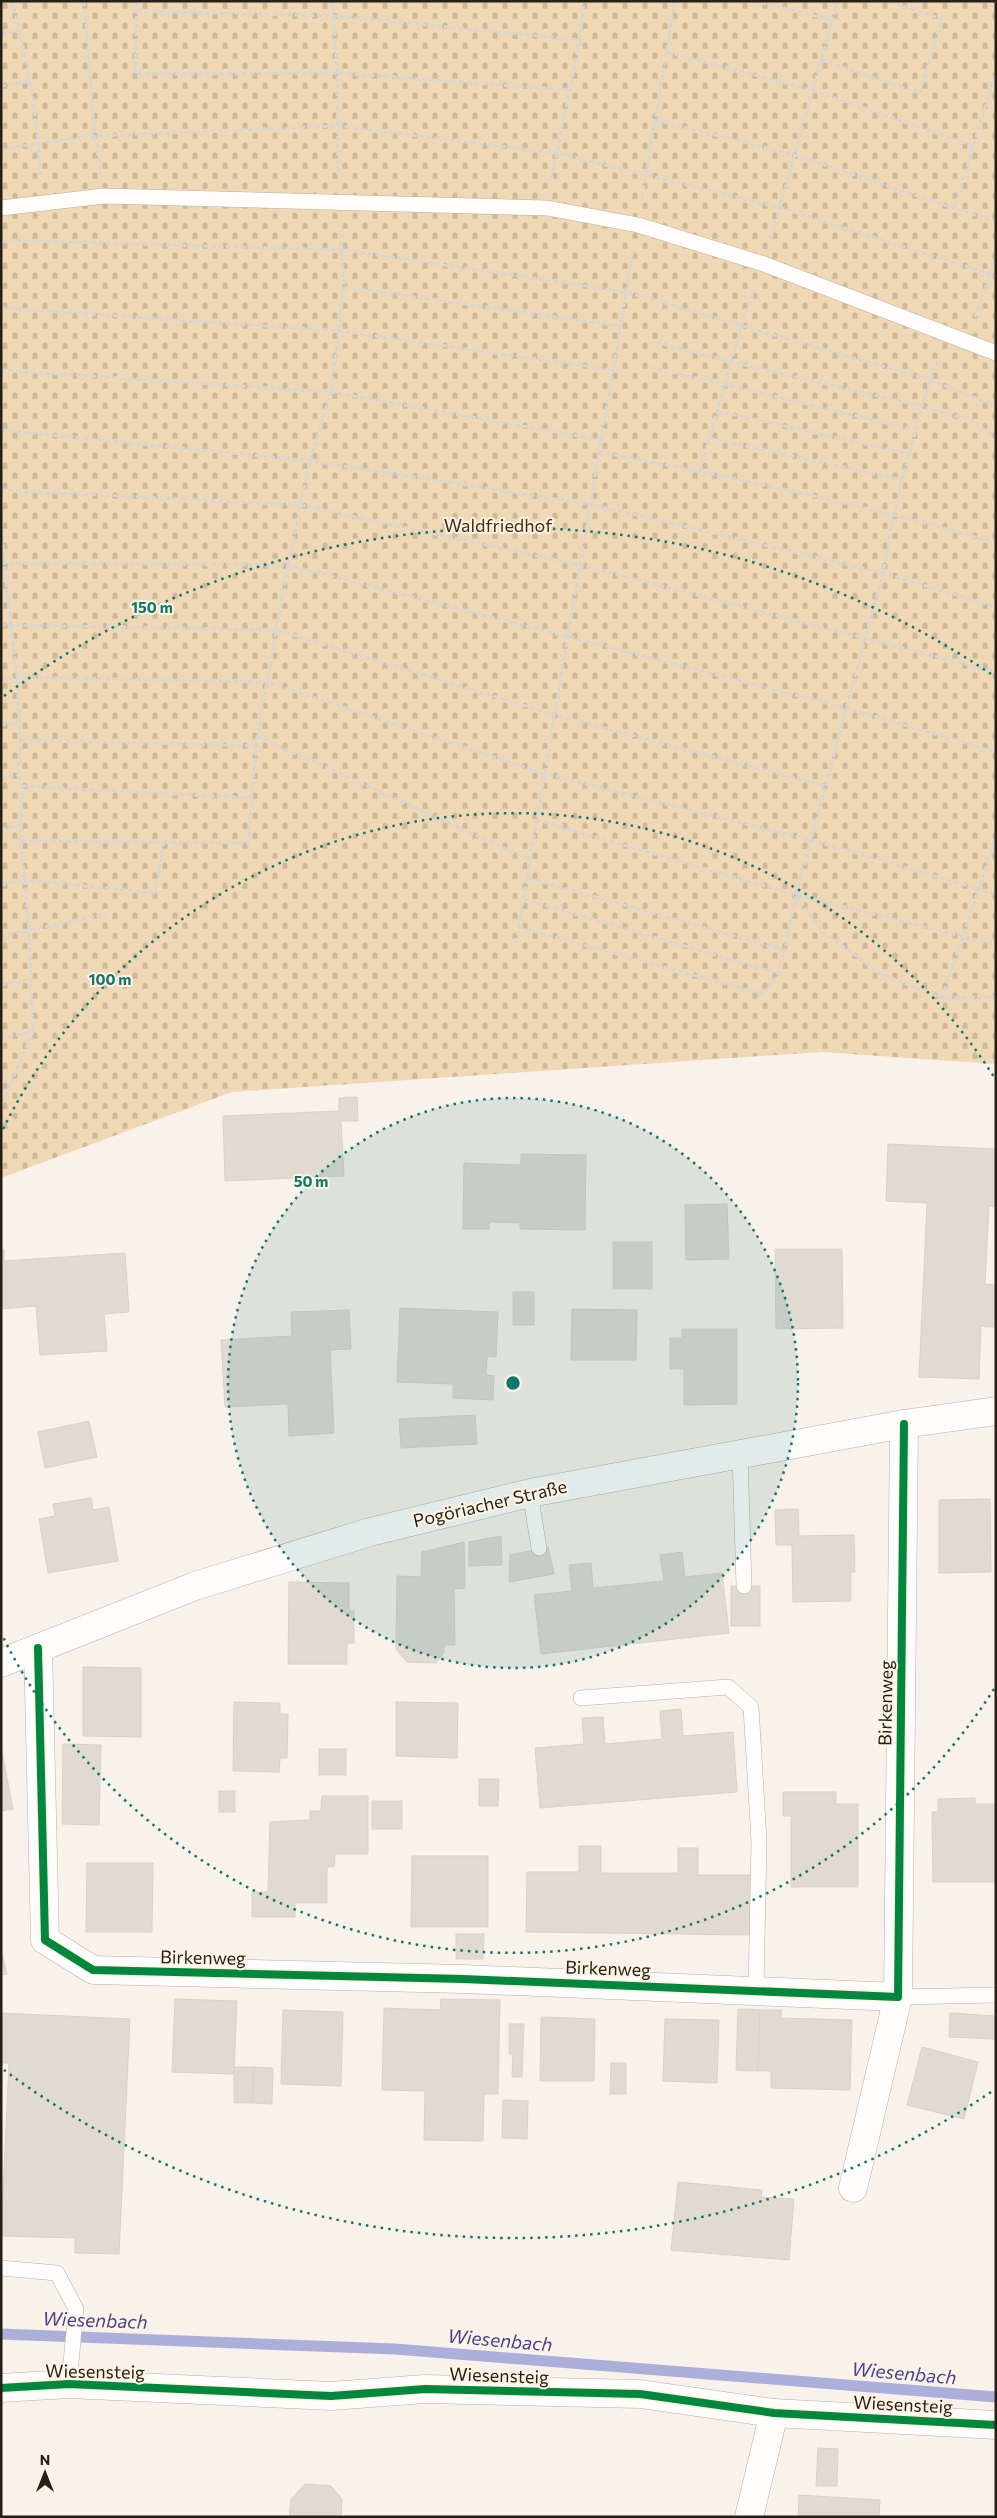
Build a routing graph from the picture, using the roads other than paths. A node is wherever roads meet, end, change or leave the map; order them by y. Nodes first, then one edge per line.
1 (1, 208) edge
2 (996, 353) edge
3 (996, 1411) edge
4 (904, 1424) junction
5 (740, 1454) junction
6 (530, 1493) junction
7 (539, 1548) dead end
8 (744, 1586) dead end
9 (38, 1648) junction
10 (1, 1663) edge
11 (581, 1698) dead end
12 (756, 1989) junction
13 (996, 1995) edge
14 (898, 1997) junction
15 (853, 2188) dead end
16 (1, 2268) edge
17 (68, 2384) junction
18 (1, 2388) edge
19 (774, 2413) junction
20 (996, 2425) edge
21 (749, 2517) edge

1 - 2 lane
3 - 4 street, Pogöriacher Straße
4 - 5 street, Pogöriacher Straße
4 - 14 street, Birkenweg
5 - 6 street, Pogöriacher Straße
5 - 8 lane
6 - 7 lane
6 - 9 street, Pogöriacher Straße
9 - 10 street, Pogöriacher Straße
9 - 12 street, Birkenweg
11 - 12 lane
12 - 14 street, Birkenweg
13 - 14 lane
14 - 15 street, Birkenweg
16 - 17 lane, Wiesensteig
17 - 18 street, Wiesensteig
17 - 19 street, Wiesensteig
19 - 20 street, Wiesensteig
19 - 21 street

